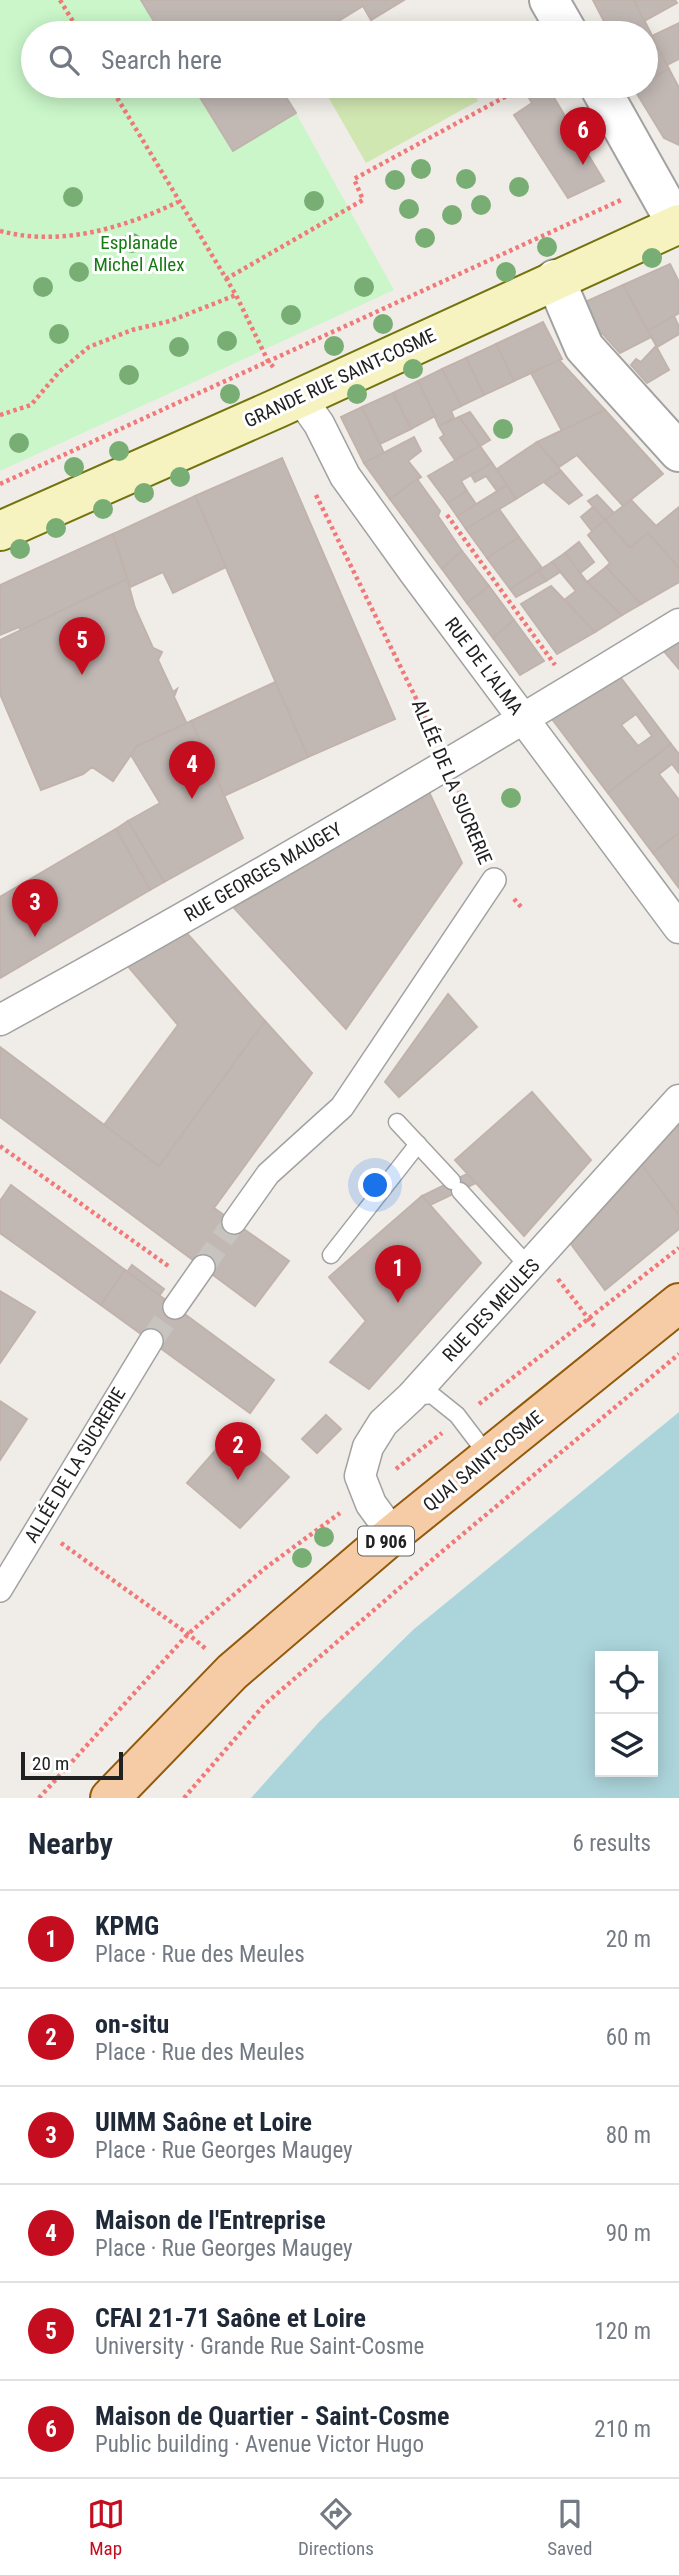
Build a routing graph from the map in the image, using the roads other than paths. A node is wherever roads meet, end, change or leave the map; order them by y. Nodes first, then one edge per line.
1 (549, 0) edge
2 (561, 21) edge
3 (606, 98) edge
4 (678, 224) edge
5 (555, 279) junction
6 (300, 397) junction
7 (679, 452) edge
8 (0, 531) edge
9 (679, 624) edge
10 (524, 719) junction
11 (494, 880) road end
12 (679, 928) edge
13 (0, 1020) edge
14 (679, 1100) edge
15 (397, 1122) dead end
16 (418, 1144) junction
17 (234, 1222) tunnel mouth
18 (331, 1255) dead end
19 (535, 1262) junction
20 (197, 1275) tunnel mouth
21 (679, 1303) edge
22 (175, 1307) tunnel mouth
23 (151, 1341) tunnel mouth
24 (411, 1397) junction
25 (489, 1457) junction
26 (393, 1534) junction
27 (0, 1590) edge
28 (110, 1798) edge

1 - 2 street
3 - 4 street
4 - 5 main road, GRANDE RUE SAINT-COSME
5 - 6 main road, GRANDE RUE SAINT-COSME
5 - 7 street
6 - 8 main road, GRANDE RUE SAINT-COSME
6 - 10 street, RUE DE L'ALMA
9 - 10 street, RUE GEORGES MAUGEY
10 - 12 street, RUE DE L'ALMA
10 - 13 street, RUE GEORGES MAUGEY
11 - 17 street, ALLÉE DE LA SUCRERIE
14 - 19 street, RUE DES MEULES
15 - 16 lane
16 - 18 lane
16 - 19 lane
19 - 24 street, RUE DES MEULES
20 - 22 street
21 - 25 main road, QUAI SAINT-COSME / D 906
23 - 27 street, ALLÉE DE LA SUCRERIE
24 - 25 lane
24 - 26 street, RUE DES MEULES
25 - 26 main road, QUAI SAINT-COSME / D 906
26 - 28 main road, QUAI SAINT-COSME / D 906

